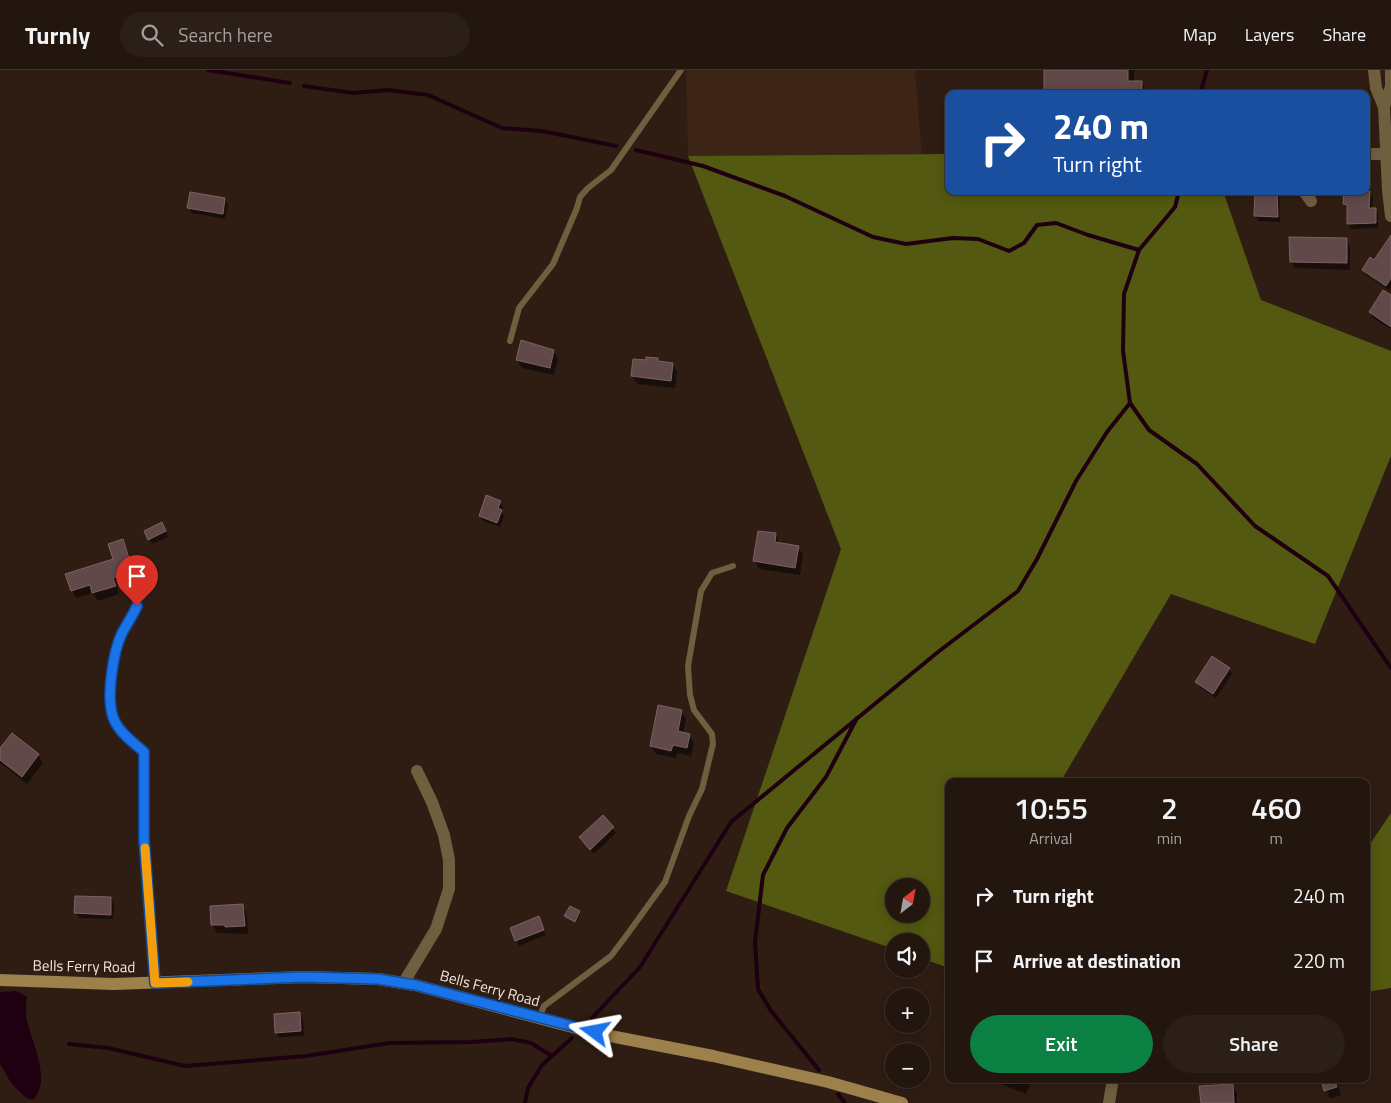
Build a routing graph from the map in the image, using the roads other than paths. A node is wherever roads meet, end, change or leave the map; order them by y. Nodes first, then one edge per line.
1 (681, 70) edge
2 (1374, 70) edge
3 (1391, 70) edge
4 (1391, 85) edge
5 (1384, 107) junction
6 (1370, 154) edge
7 (1386, 154) junction
8 (1391, 216) edge
9 (510, 341) dead end
10 (733, 566) dead end
11 (131, 592) dead end
12 (417, 771) dead end
13 (0, 980) edge
14 (155, 983) junction
15 (405, 984) junction
16 (538, 1018) junction
17 (1112, 1083) edge
18 (902, 1103) edge
19 (1109, 1103) edge

1 - 9 lane
2 - 5 street
3 - 4 street
4 - 5 street
5 - 7 street
6 - 7 street
7 - 8 street
10 - 16 lane
11 - 14 lane
12 - 15 street
13 - 14 main road, Bells Ferry Road
14 - 15 main road, Bells Ferry Road
15 - 16 main road, Bells Ferry Road
16 - 18 main road, Bells Ferry Road
17 - 19 street

